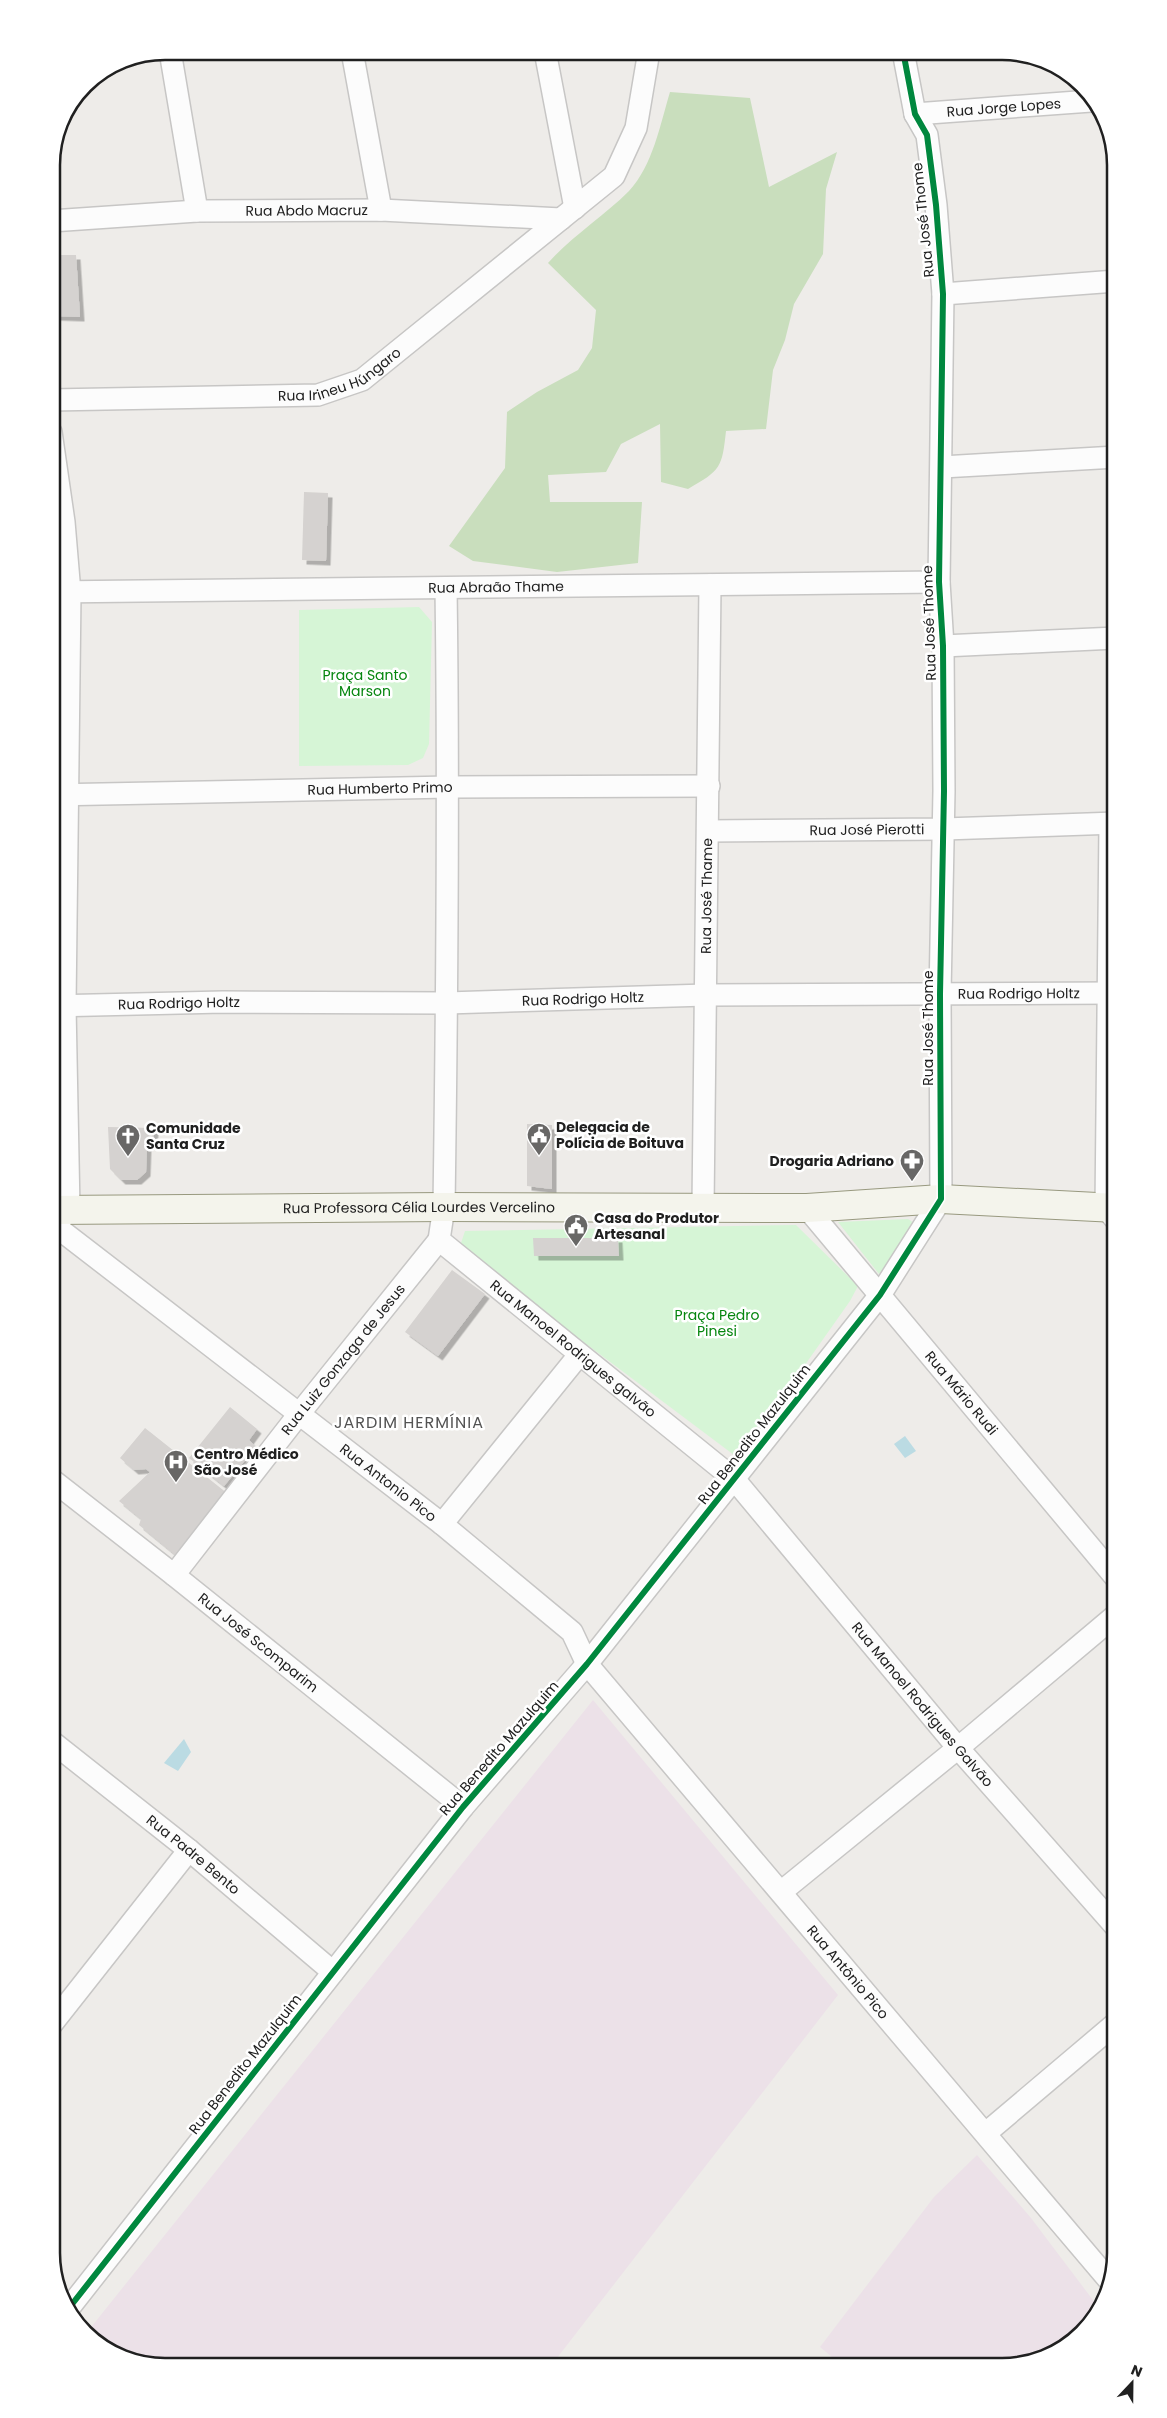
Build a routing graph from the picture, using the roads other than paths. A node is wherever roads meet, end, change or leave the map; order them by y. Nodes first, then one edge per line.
1 (172, 60) edge
2 (354, 60) edge
3 (547, 60) edge
4 (647, 60) edge
5 (905, 60) edge
6 (1085, 101) edge
7 (915, 114) junction
8 (381, 210) junction
9 (197, 211) junction
10 (568, 214) junction
11 (60, 220) edge
12 (1107, 282) edge
13 (943, 294) junction
14 (60, 400) edge
15 (1107, 458) edge
16 (942, 467) junction
17 (60, 492) edge
18 (939, 582) junction
19 (710, 585) junction
20 (446, 588) junction
21 (61, 592) edge
22 (1107, 638) edge
23 (943, 646) junction
24 (60, 694) edge
25 (708, 786) junction
26 (449, 787) junction
27 (60, 795) edge
28 (1107, 823) edge
29 (944, 829) junction
30 (708, 832) junction
31 (1107, 993) edge
32 (940, 994) junction
33 (706, 995) junction
34 (447, 1003) junction
35 (60, 1006) edge
36 (941, 1199) junction
37 (444, 1207) junction
38 (703, 1207) junction
39 (807, 1208) junction
40 (1107, 1212) edge
41 (60, 1219) edge
42 (60, 1221) edge
43 (439, 1240) junction
44 (880, 1295) junction
45 (579, 1355) junction
46 (299, 1414) junction
47 (734, 1479) junction
48 (60, 1486) edge
49 (442, 1524) junction
50 (1107, 1567) edge
51 (174, 1575) junction
52 (1107, 1623) edge
53 (587, 1664) junction
54 (60, 1748) edge
55 (958, 1748) junction
56 (463, 1807) junction
57 (189, 1850) junction
58 (781, 1892) junction
59 (1107, 1918) edge
60 (333, 1972) junction
61 (60, 2009) edge
62 (1107, 2031) edge
63 (986, 2133) junction
64 (1104, 2275) edge
65 (73, 2304) edge

1 - 9 street
2 - 8 street
3 - 10 street
4 - 10 street, Rua Irineu Húngaro
5 - 7 street, Rua José Thome
6 - 7 street, Rua Jorge Lopes
7 - 13 street, Rua José Thome
8 - 9 street, Rua Abdo Macruz
8 - 10 street, Rua Abdo Macruz
9 - 11 street, Rua Abdo Macruz
10 - 14 street, Rua Irineu Húngaro
12 - 13 street
13 - 16 street, Rua José Thome
15 - 16 street
16 - 18 street, Rua José Thome
17 - 21 street
18 - 19 street, Rua Abraão Thame
18 - 23 street, Rua José Thome
19 - 20 street, Rua Abraão Thame
19 - 25 street, Rua José Thame
20 - 21 street, Rua Abraão Thame
20 - 26 street
21 - 24 street
22 - 23 street
23 - 29 street, Rua José Thome
25 - 26 street, Rua Humberto Primo
25 - 30 street, Rua José Thame
26 - 27 street, Rua Humberto Primo
26 - 34 street
28 - 29 street, Rua José Pierotti
29 - 30 street, Rua José Pierotti
29 - 32 street, Rua José Thome
30 - 33 street, Rua José Thame
31 - 32 street, Rua Rodrigo Holtz
32 - 33 street, Rua Rodrigo Holtz
32 - 36 street, Rua José Thome
33 - 34 street, Rua Rodrigo Holtz
33 - 38 street, Rua José Thame
34 - 35 street, Rua Rodrigo Holtz
34 - 37 street
36 - 39 main road, Rua Professora Célia Lourdes Vercelino
36 - 40 main road, Rua Professora Célia Lourdes Vercelino
36 - 44 street, Rua Benedito Mazulquim
37 - 38 main road, Rua Professora Célia Lourdes Vercelino
37 - 41 main road, Rua Professora Célia Lourdes Vercelino
37 - 43 street
38 - 39 main road, Rua Professora Célia Lourdes Vercelino
39 - 44 street, Rua Mário Rudi
42 - 46 street, Rua Antonio Pico
43 - 45 street, Rua Manoel Rodrigues galvão
43 - 46 street, Rua Luiz Gonzaga de Jesus
44 - 47 street, Rua Benedito Mazulquim
44 - 50 street, Rua Mário Rudi
45 - 47 street, Rua Manoel Rodrigues galvão
45 - 49 street
46 - 49 street, Rua Antonio Pico
46 - 51 street, Rua Luiz Gonzaga de Jesus
47 - 53 street, Rua Benedito Mazulquim
47 - 55 street, Rua Manoel Rodrigues Galvão
48 - 51 street, Rua José Scomparim
49 - 53 street, Rua Antonio Pico
51 - 56 street, Rua José Scomparim
52 - 55 street
53 - 56 street, Rua Benedito Mazulquim
53 - 58 street, Rua Antônio Pico
54 - 57 street, Rua Padre Bento
55 - 58 street
55 - 59 street, Rua Manoel Rodrigues Galvão
56 - 60 street, Rua Benedito Mazulquim
57 - 60 street, Rua Padre Bento
57 - 61 street
58 - 63 street, Rua Antônio Pico
60 - 65 street, Rua Benedito Mazulquim
62 - 63 street
63 - 64 street, Rua Antônio Pico

